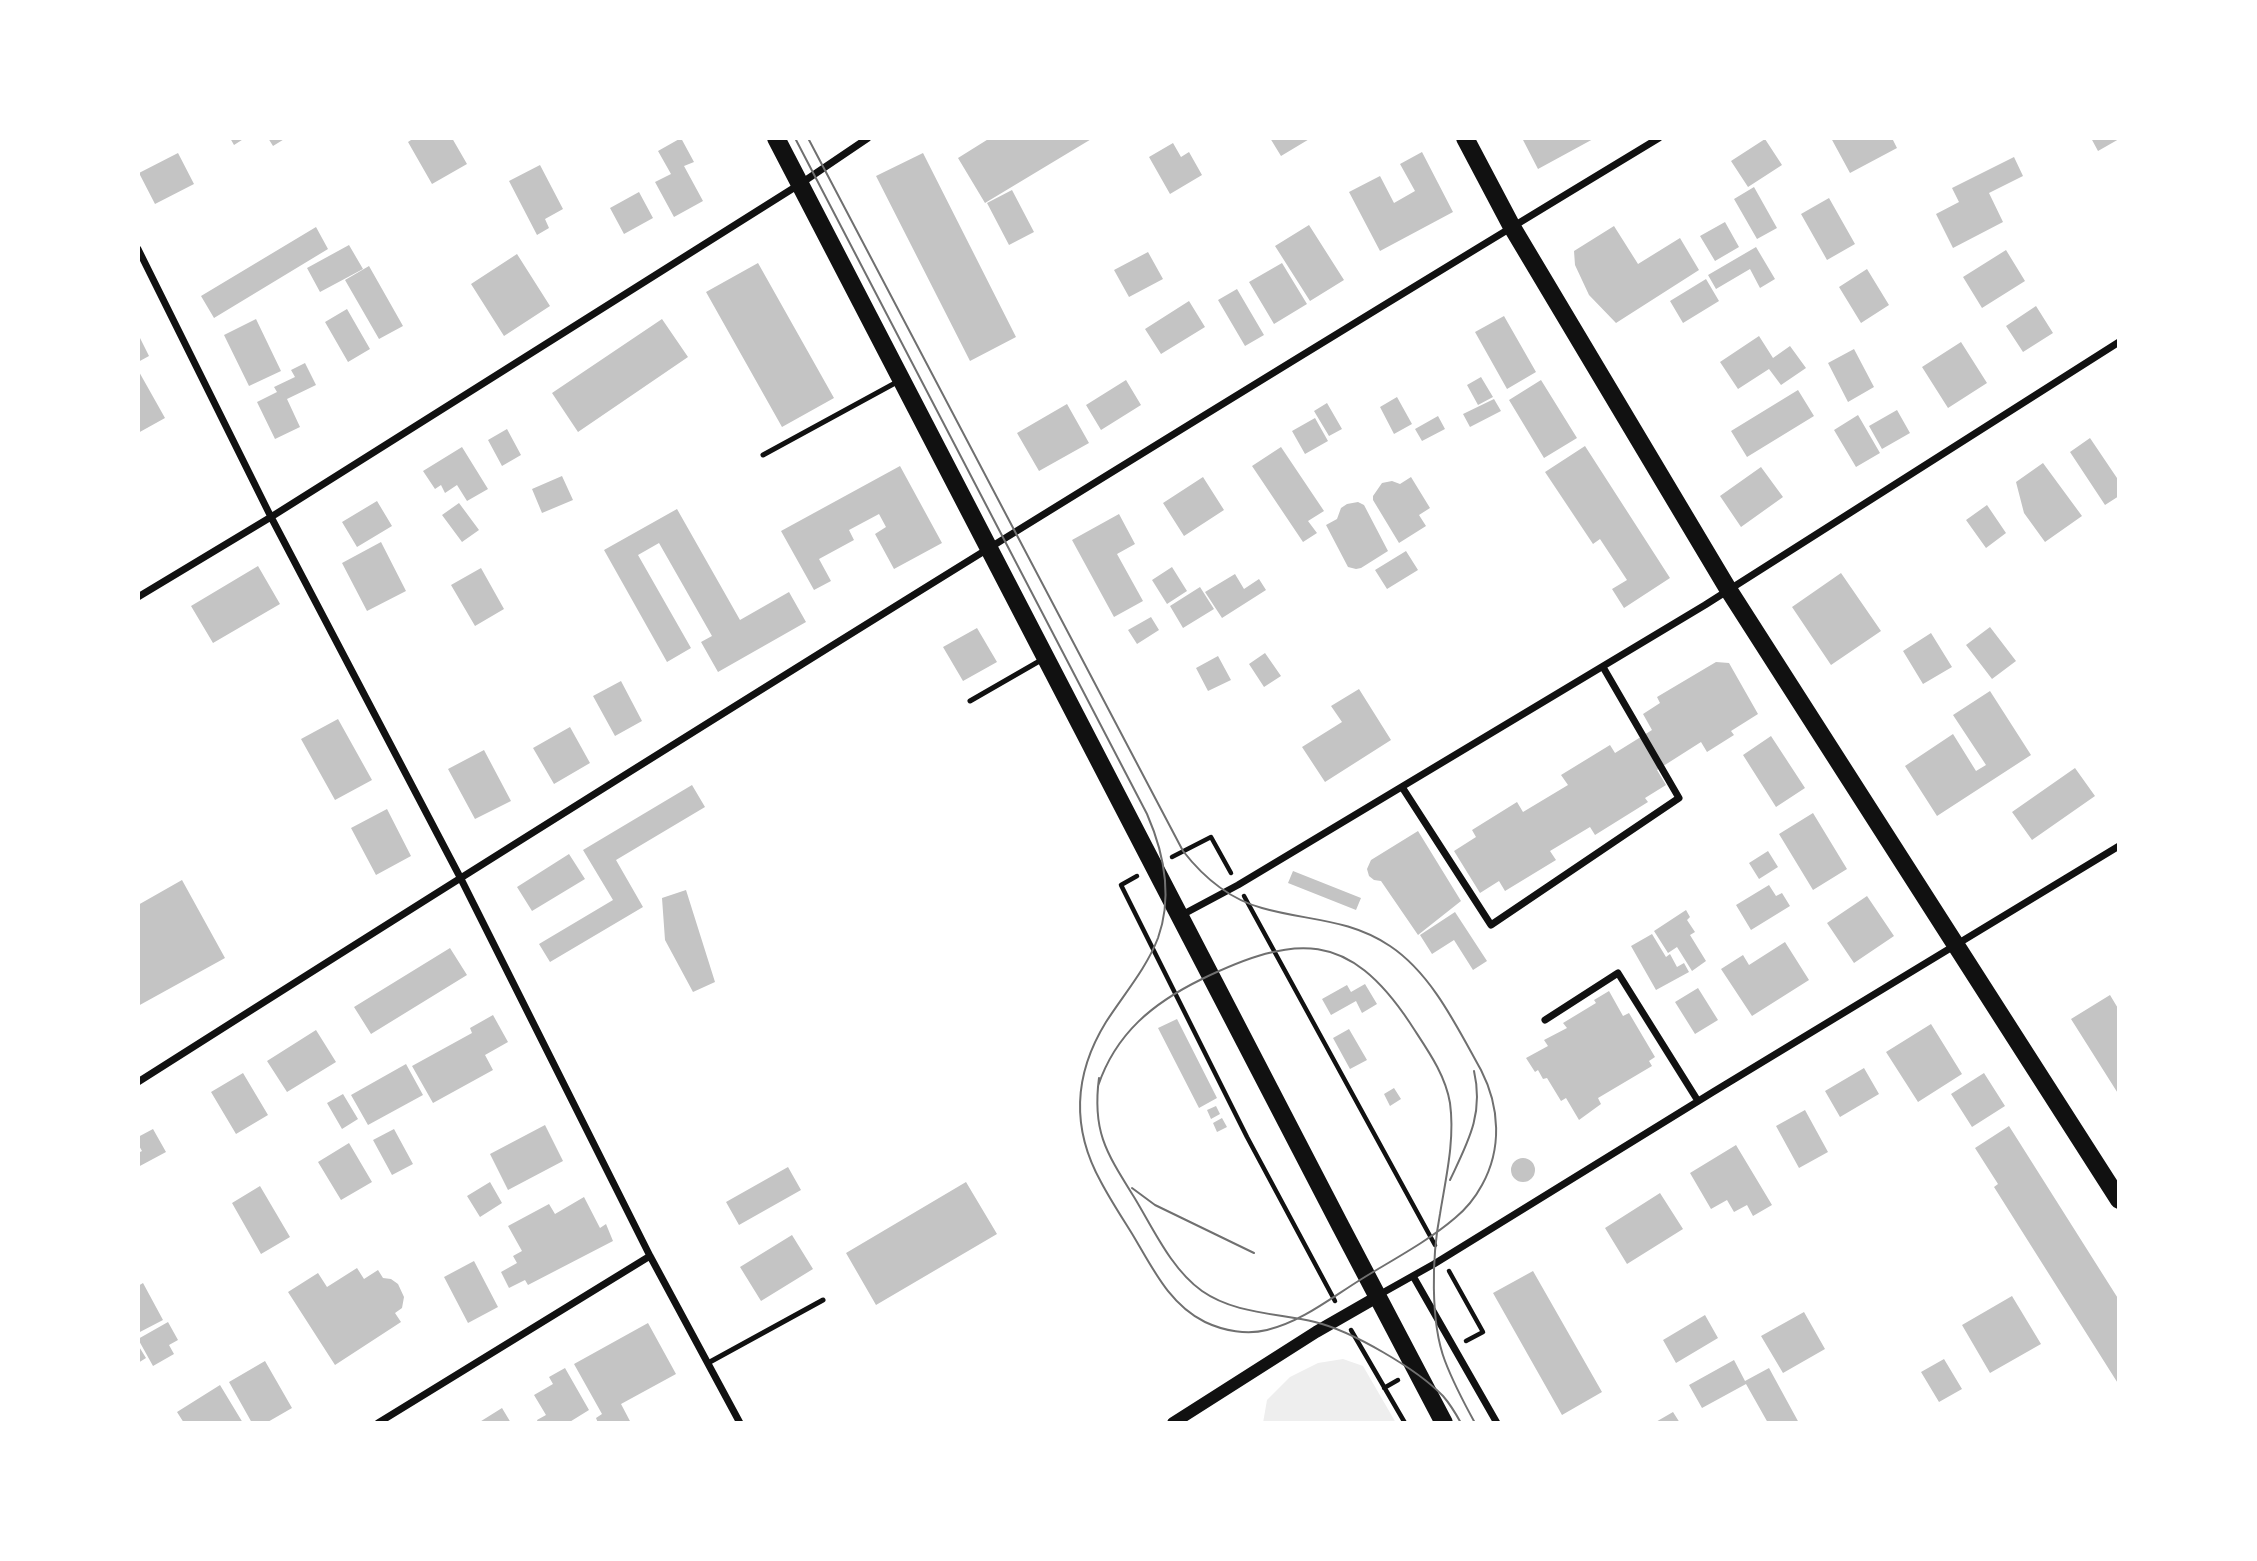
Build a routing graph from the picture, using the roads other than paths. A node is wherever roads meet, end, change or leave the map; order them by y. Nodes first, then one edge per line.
1 (776, 138) edge
2 (868, 138) edge
3 (1465, 138) edge
4 (1659, 138) edge
5 (800, 184) junction
6 (1512, 227) junction
7 (138, 249) edge
8 (2119, 342) edge
9 (900, 381) junction
10 (762, 456) dead end
11 (271, 517) junction
12 (989, 548) junction
13 (1728, 589) junction
14 (138, 597) edge
15 (1046, 657) junction
16 (1603, 667) junction
17 (970, 701) dead end
18 (1402, 787) junction
19 (2119, 846) edge
20 (460, 877) junction
21 (1179, 917) junction
22 (1957, 946) junction
23 (1545, 1020) dead end
24 (138, 1082) edge
25 (1698, 1101) junction
26 (2119, 1200) edge
27 (650, 1256) junction
28 (1413, 1276) junction
29 (1377, 1297) junction
30 (823, 1300) dead end
31 (708, 1363) junction
32 (378, 1423) edge
33 (740, 1423) edge
34 (1173, 1423) edge
35 (1444, 1423) edge
36 (1497, 1423) edge

1 - 5 main road
2 - 5 street
3 - 6 main road
4 - 6 street
5 - 9 main road
5 - 11 street
6 - 12 street
6 - 13 main road
7 - 11 street
8 - 13 street
9 - 10 lane
9 - 12 main road
11 - 14 street
11 - 20 street
12 - 15 main road
12 - 20 street
13 - 16 street
13 - 22 main road
15 - 17 lane
15 - 21 main road
16 - 18 street
16 - 18 street
18 - 21 street
19 - 22 street
20 - 24 street
20 - 27 street
21 - 29 main road
22 - 25 street
22 - 26 main road
23 - 25 street
25 - 28 street
27 - 31 street
27 - 32 street
28 - 29 street
28 - 36 street
29 - 34 street
29 - 35 main road
30 - 31 lane
31 - 33 street

